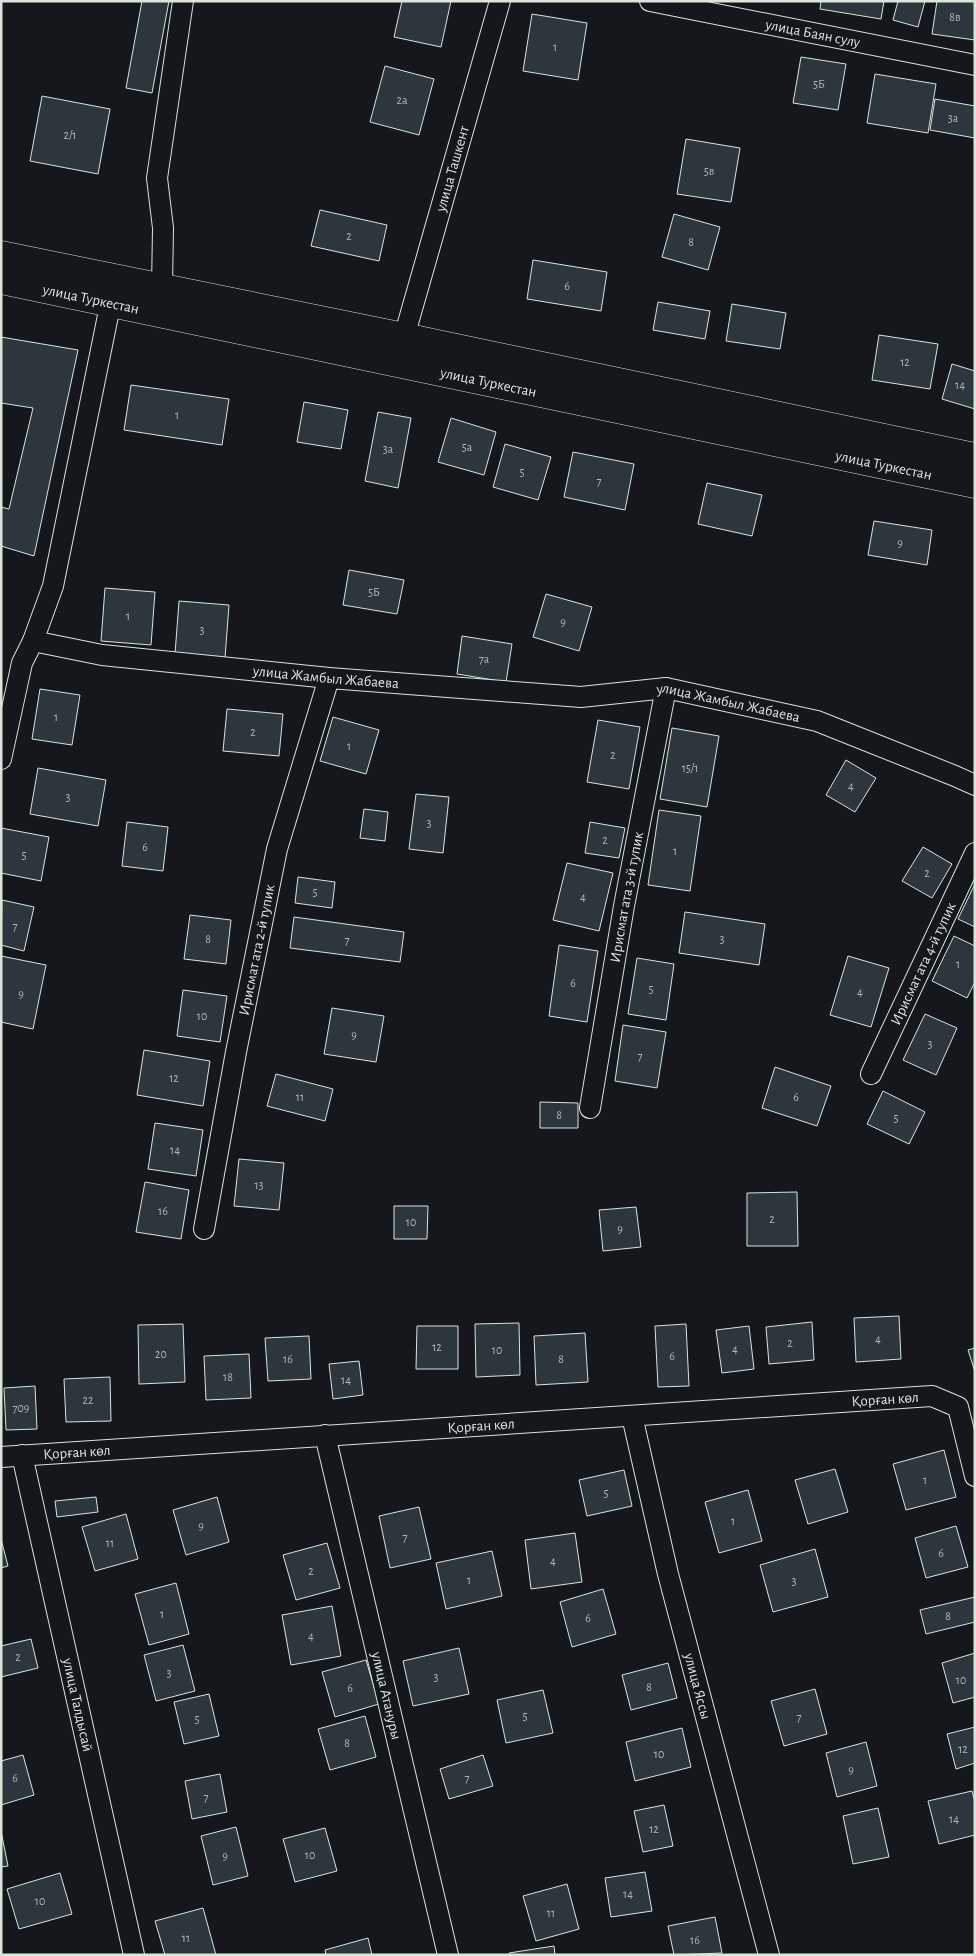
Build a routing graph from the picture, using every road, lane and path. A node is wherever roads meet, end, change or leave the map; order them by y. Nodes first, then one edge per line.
1 (183, 1) edge
2 (500, 1) edge
3 (650, 1) edge
4 (975, 65) edge
5 (1, 255) edge
6 (1, 280) edge
7 (113, 291) junction
8 (160, 300) junction
9 (404, 337) junction
10 (975, 457) edge
11 (975, 484) edge
12 (33, 641) junction
13 (329, 678) junction
14 (666, 688) junction
15 (1, 759) edge
16 (975, 786) edge
17 (975, 853) edge
18 (871, 1074) dead end
19 (590, 1108) dead end
20 (204, 1229) dead end
21 (632, 1416) junction
22 (325, 1435) junction
23 (22, 1455) junction
24 (1, 1457) edge
25 (975, 1476) edge
26 (134, 1955) edge
27 (448, 1955) edge
28 (769, 1955) edge

1 - 8 street
2 - 9 street, улица Ташкент
3 - 4 street, улица Баян сулу
5 - 7 highway, улица Туркестан
6 - 7 highway, улица Туркестан
7 - 8 highway, улица Туркестан
7 - 12 street
8 - 9 highway, улица Туркестан
8 - 11 highway, улица Туркестан
9 - 10 highway, улица Туркестан
12 - 13 street, улица Жамбыл Жабаева
12 - 15 street
13 - 14 street, улица Жамбыл Жабаева
13 - 20 street, Ирисмат ата 2-й тупик
14 - 16 street, улица Жамбыл Жабаева
14 - 19 street, Ирисмат ата 3-й тупик
17 - 18 street, Ирисмат ата 4-й тупик
21 - 22 street, Қорған көл
21 - 25 street, Қорған көл
21 - 28 street, улица Яссы
22 - 23 street, Қорған көл
22 - 27 street, улица Атануры
23 - 24 street, Қорған көл
23 - 26 street, улица Талдысай

